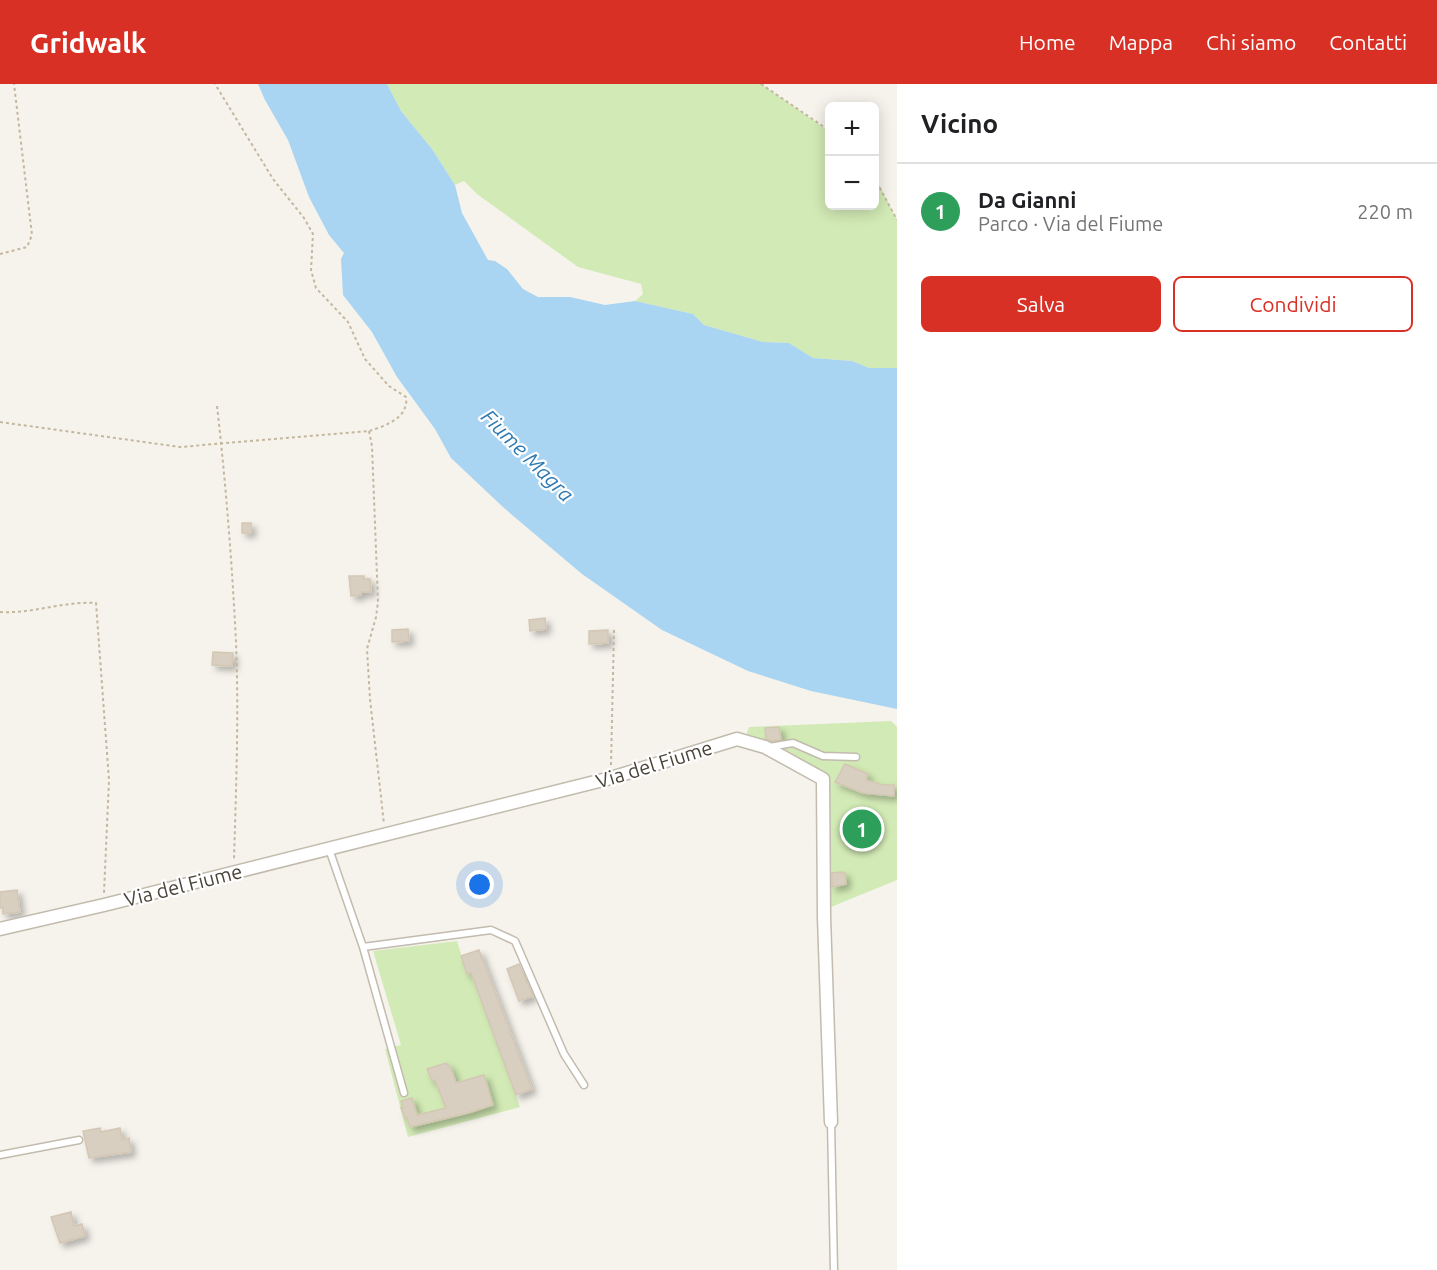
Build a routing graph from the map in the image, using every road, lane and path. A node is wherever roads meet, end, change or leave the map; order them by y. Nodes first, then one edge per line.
1 (14, 84) edge
2 (215, 84) edge
3 (761, 84) edge
4 (825, 128) edge
5 (879, 186) edge
6 (897, 220) edge
7 (0, 254) edge
8 (218, 406) dead end
9 (0, 422) edge
10 (369, 431) junction
11 (222, 444) junction
12 (0, 612) edge
13 (614, 630) dead end
14 (765, 747) junction
15 (856, 757) dead end
16 (611, 778) junction
17 (385, 835) junction
18 (329, 849) junction
19 (234, 872) junction
20 (104, 905) junction
21 (0, 929) edge
22 (363, 947) junction
23 (584, 1085) dead end
24 (404, 1093) dead end
25 (831, 1122) joint
26 (79, 1140) dead end
27 (0, 1155) edge
28 (834, 1270) edge

1 - 7 path
2 - 10 path
3 - 4 path
5 - 6 path
8 - 11 path
9 - 11 path
10 - 11 path
10 - 17 path
11 - 19 path
12 - 20 path
13 - 16 path
14 - 15 lane
14 - 16 street, Via del Fiume
14 - 25 street, Via del Fiume
16 - 17 street, Via del Fiume
17 - 18 street, Via del Fiume
18 - 19 street, Via del Fiume
18 - 22 lane
19 - 20 street, Via del Fiume
20 - 21 street, Via del Fiume
22 - 23 lane
22 - 24 lane
25 - 28 lane, Via del Fiume
26 - 27 lane

